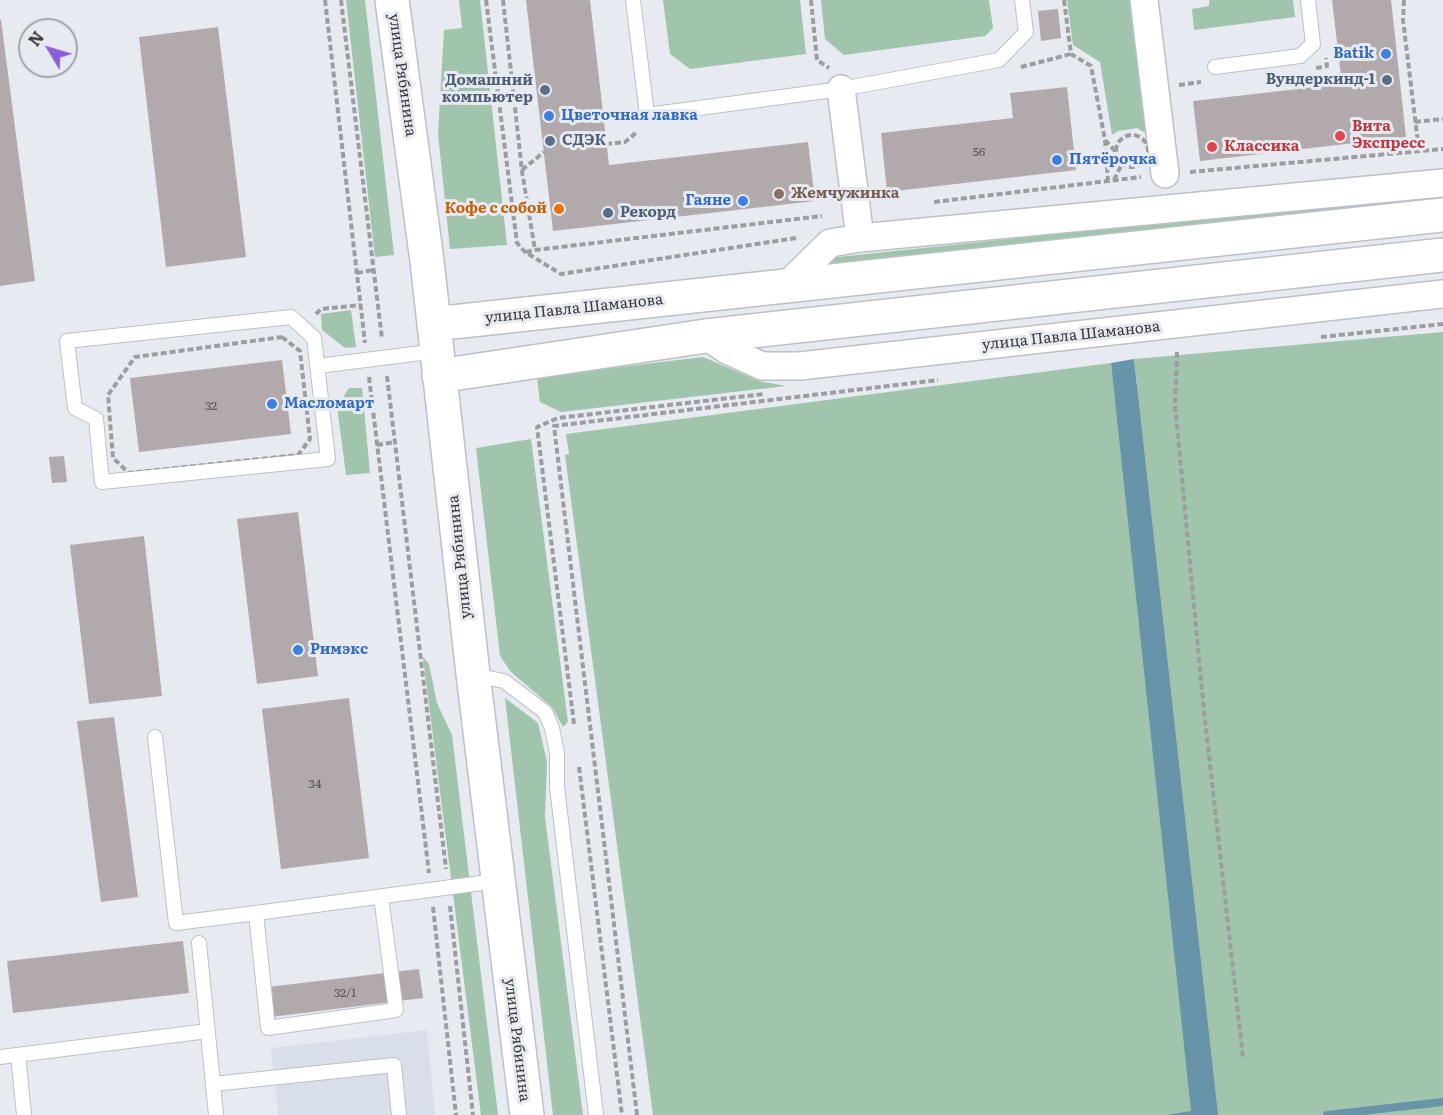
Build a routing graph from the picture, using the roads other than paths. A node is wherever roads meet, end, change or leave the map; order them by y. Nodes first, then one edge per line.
1 (392, 0) edge
2 (633, 0) edge
3 (1022, 0) edge
4 (1144, 0) edge
5 (1308, 0) edge
6 (1215, 68) dead end
7 (848, 88) junction
8 (1165, 174) dead end
9 (1443, 183) edge
10 (1443, 215) edge
11 (860, 238) junction
12 (1443, 255) edge
13 (786, 286) junction
14 (1443, 294) edge
15 (706, 336) junction
16 (437, 350) junction
17 (318, 366) junction
18 (473, 674) junction
19 (155, 737) dead end
20 (497, 881) junction
21 (381, 897) junction
22 (256, 913) junction
23 (199, 943) dead end
24 (208, 1031) junction
25 (18, 1055) junction
26 (0, 1057) edge
27 (213, 1084) junction
28 (24, 1115) edge
29 (216, 1115) edge
30 (399, 1115) edge
31 (526, 1115) edge
32 (596, 1115) edge

1 - 16 street, улица Рябинина
2 - 7 lane
3 - 7 lane
4 - 8 street
5 - 6 lane
7 - 11 street
9 - 11 street
10 - 13 street, улица Павла Шаманова
11 - 13 street
12 - 15 street
13 - 16 street, улица Павла Шаманова
14 - 15 street, улица Павла Шаманова
15 - 16 street
16 - 17 lane
16 - 18 street, улица Рябинина
17 - 17 lane
18 - 20 street, улица Рябинина
18 - 32 lane
19 - 22 lane
20 - 21 lane
20 - 31 street, улица Рябинина
21 - 22 lane
21 - 22 lane
23 - 24 lane
24 - 25 lane
24 - 27 lane
25 - 26 lane
25 - 28 lane
27 - 29 lane
27 - 30 lane

